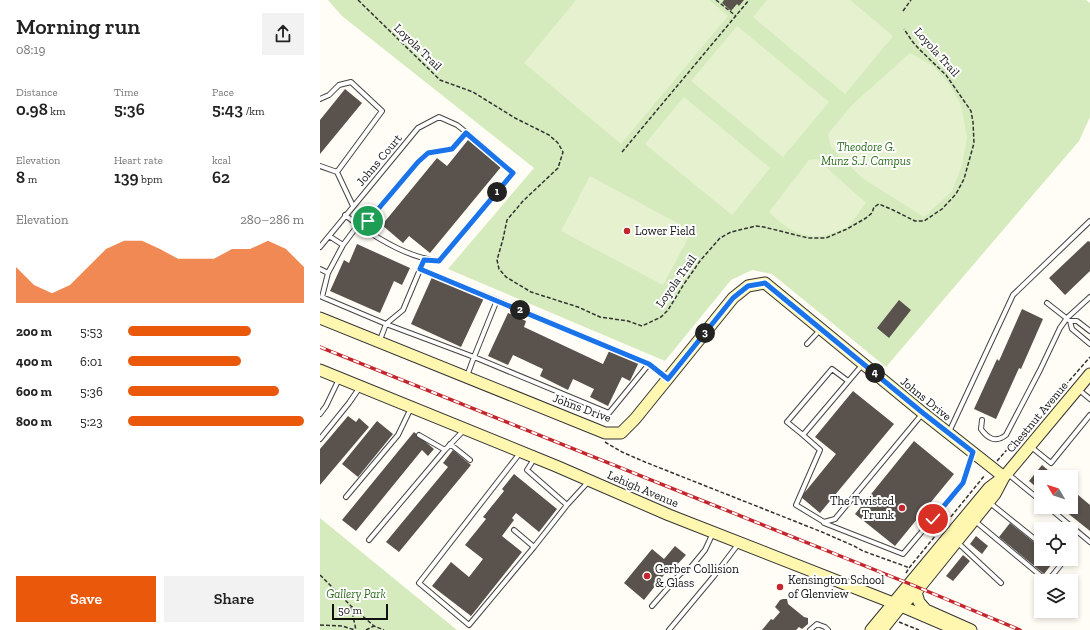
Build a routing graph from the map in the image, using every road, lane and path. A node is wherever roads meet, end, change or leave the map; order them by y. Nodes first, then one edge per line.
1 (358, 0) edge
2 (716, 0) edge
3 (749, 0) edge
4 (911, 0) edge
5 (903, 11) dead end
6 (736, 16) junction
7 (904, 28) dead end
8 (320, 100) edge
9 (466, 133) junction
10 (622, 152) dead end
11 (320, 166) edge
12 (337, 172) junction
13 (353, 206) junction
14 (345, 215) junction
15 (1090, 221) edge
16 (358, 225) junction
17 (329, 236) junction
18 (343, 245) junction
19 (320, 247) edge
20 (424, 260) junction
21 (320, 269) edge
22 (420, 269) junction
23 (328, 273) junction
24 (321, 296) edge
25 (1090, 297) edge
26 (497, 300) junction
27 (1047, 302) dead end
28 (320, 318) edge
29 (1068, 320) junction
30 (386, 324) junction
31 (821, 328) junction
32 (1090, 331) edge
33 (379, 342) junction
34 (807, 344) dead end
35 (1090, 344) edge
36 (474, 357) junction
37 (649, 364) junction
38 (863, 364) junction
39 (320, 370) edge
40 (466, 377) junction
41 (340, 378) junction
42 (668, 379) junction
43 (1088, 379) edge
44 (848, 381) junction
45 (360, 387) junction
46 (1078, 388) junction
47 (1090, 399) edge
48 (412, 407) junction
49 (320, 412) edge
50 (923, 413) junction
51 (1090, 415) edge
52 (982, 420) dead end
53 (465, 429) junction
54 (949, 433) junction
55 (419, 435) dead end
56 (804, 435) junction
57 (320, 439) edge
58 (601, 440) dead end
59 (450, 444) junction
60 (1030, 446) junction
61 (445, 450) junction
62 (521, 452) junction
63 (973, 452) junction
64 (534, 457) junction
65 (470, 460) dead end
66 (1006, 475) junction
67 (590, 481) junction
68 (346, 497) dead end
69 (1034, 497) edge
70 (985, 499) junction
71 (567, 505) junction
72 (1056, 514) edge
73 (971, 517) junction
74 (824, 522) junction
75 (514, 530) dead end
76 (714, 532) junction
77 (1034, 538) edge
78 (369, 540) dead end
79 (956, 541) junction
80 (739, 542) junction
81 (1090, 542) edge
82 (534, 546) junction
83 (910, 568) dead end
84 (1040, 574) edge
85 (320, 575) edge
86 (1001, 583) dead end
87 (916, 592) junction
88 (897, 604) junction
89 (351, 606) junction
90 (652, 606) dead end
91 (899, 622) dead end
92 (320, 625) edge
93 (374, 626) junction
94 (355, 630) edge
95 (366, 630) edge
96 (384, 630) edge
97 (669, 630) edge
98 (810, 630) edge
99 (828, 630) edge
100 (871, 630) edge
101 (882, 630) edge
102 (919, 630) edge
103 (957, 630) edge
104 (971, 630) edge

1 - 7 path, Loyola Trail
2 - 6 path
3 - 6 path
4 - 5 path
6 - 10 path
8 - 12 lane
9 - 13 lane, Johns Court
9 - 16 lane
9 - 20 lane
11 - 12 lane
12 - 13 lane
13 - 14 lane, Johns Court
14 - 16 lane
14 - 17 lane, Johns Court
15 - 54 lane
16 - 18 lane
16 - 20 lane
17 - 18 lane
17 - 19 lane, Johns Court
18 - 23 lane
20 - 22 lane
21 - 23 lane
22 - 26 lane
22 - 30 lane
23 - 24 lane
24 - 30 lane
25 - 29 lane
26 - 36 lane
26 - 37 lane
27 - 29 lane
28 - 33 street, Johns Drive
29 - 32 lane
29 - 35 lane
29 - 52 lane
30 - 33 lane
30 - 36 lane
31 - 34 lane
31 - 38 street, Johns Drive
31 - 42 street, Johns Drive
33 - 40 street, Johns Drive
36 - 37 lane
36 - 40 lane
37 - 42 lane
38 - 44 lane
38 - 50 street, Johns Drive
39 - 41 street, Lehigh Avenue
40 - 42 street, Johns Drive
41 - 45 street, Lehigh Avenue
41 - 49 lane
43 - 46 street, Chestnut Avenue
44 - 56 lane
44 - 56 lane
45 - 48 street, Lehigh Avenue
45 - 57 lane
46 - 47 lane
46 - 60 street, Chestnut Avenue
48 - 53 street, Lehigh Avenue
48 - 68 lane
50 - 54 street, Johns Drive
50 - 74 lane
51 - 60 lane
53 - 59 lane
53 - 62 street, Lehigh Avenue
54 - 63 street, Johns Drive
55 - 61 lane
56 - 74 lane
58 - 83 path
59 - 61 lane
59 - 65 lane
60 - 66 street, Chestnut Avenue
61 - 78 lane
62 - 64 street, Lehigh Avenue
62 - 82 lane
63 - 66 street, Johns Drive
63 - 74 lane
64 - 67 street, Lehigh Avenue
64 - 71 lane
66 - 69 lane
66 - 70 street, Chestnut Avenue
67 - 71 lane
67 - 76 street, Lehigh Avenue
70 - 73 street, Chestnut Avenue
70 - 77 lane
71 - 82 lane
72 - 81 lane
73 - 79 street, Chestnut Avenue
73 - 84 lane
73 - 88 street, Chestnut Avenue
75 - 82 lane
76 - 80 street, Lehigh Avenue
76 - 90 lane
79 - 86 lane
79 - 87 street, Chestnut Avenue
80 - 88 street, Lehigh Avenue
80 - 97 lane
85 - 89 path
87 - 88 street, Chestnut Avenue
87 - 104 street
88 - 100 street, Chestnut Avenue
88 - 101 street, Chestnut Avenue
88 - 103 street, Lehigh Avenue
89 - 93 path
89 - 94 path
91 - 102 path
92 - 94 path
93 - 95 path
93 - 96 path
98 - 99 lane

